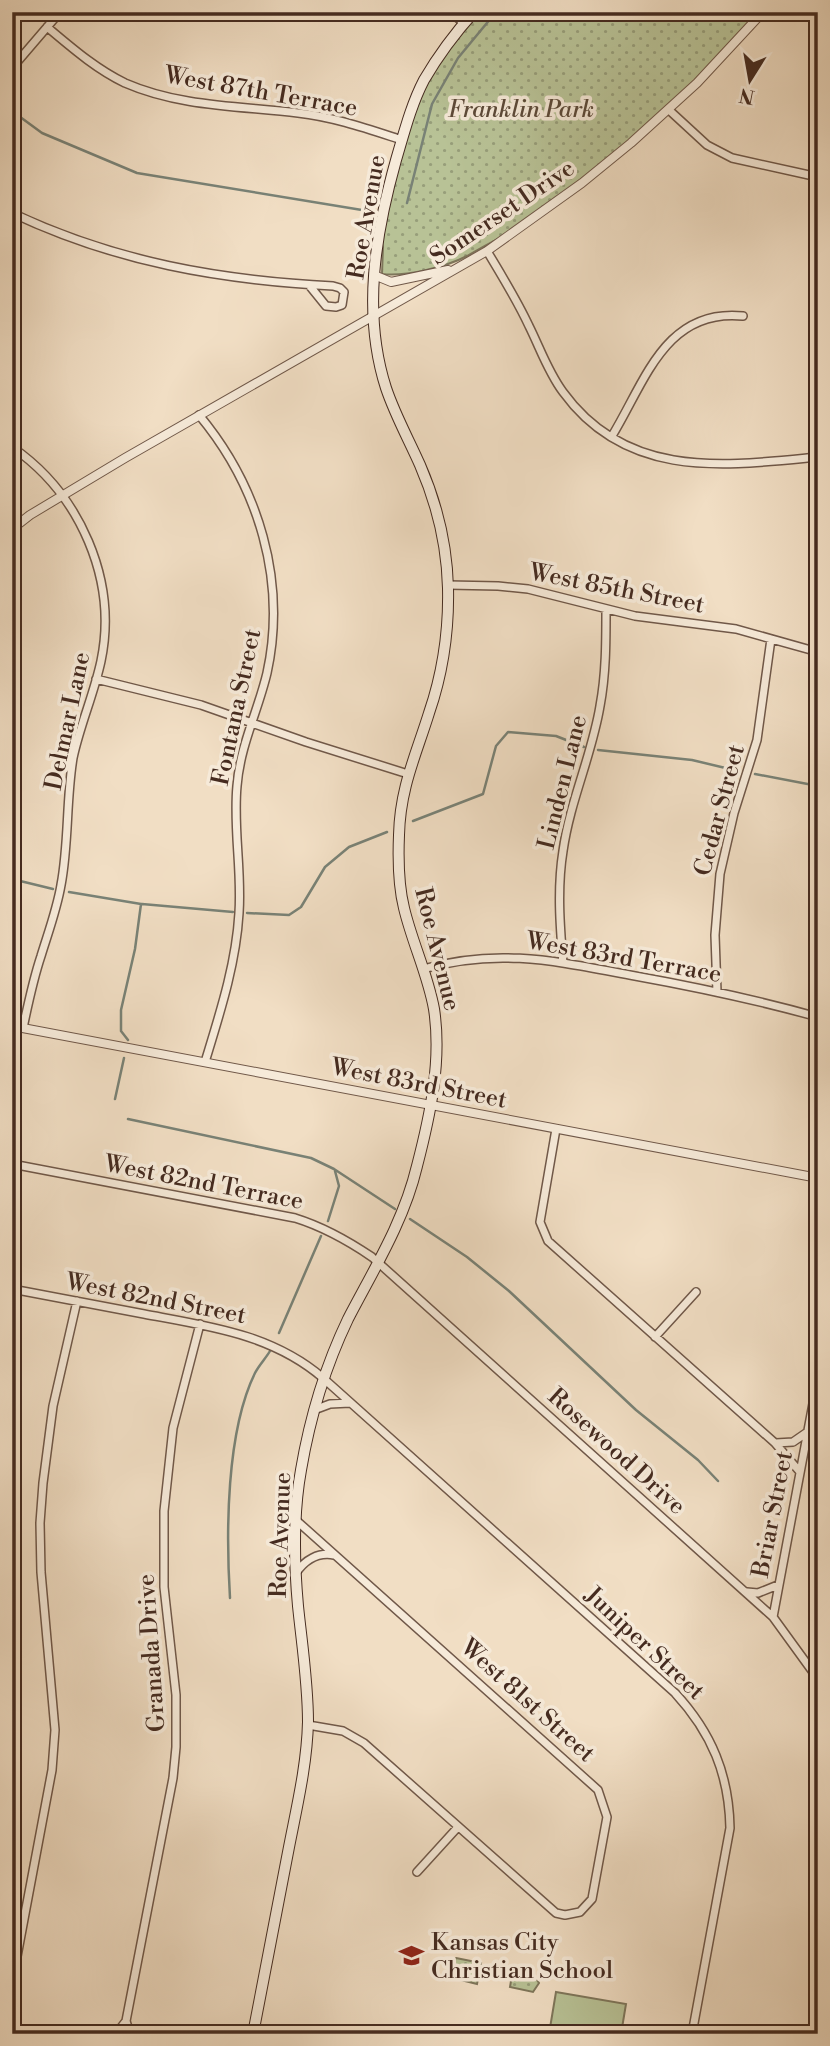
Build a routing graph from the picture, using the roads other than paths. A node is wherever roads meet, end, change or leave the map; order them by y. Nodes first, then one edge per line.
1 (60, 12) edge
2 (450, 12) edge
3 (474, 12) edge
4 (763, 12) edge
5 (464, 23) junction
6 (47, 27) junction
7 (12, 68) edge
8 (669, 110) junction
9 (402, 140) junction
10 (818, 177) edge
11 (12, 213) edge
12 (487, 251) junction
13 (458, 268) junction
14 (373, 275) junction
15 (309, 285) junction
16 (373, 315) junction
17 (743, 316) dead end
18 (199, 415) junction
19 (612, 436) junction
20 (12, 447) edge
21 (818, 457) edge
22 (61, 496) junction
23 (12, 529) edge
24 (448, 585) junction
25 (606, 610) junction
26 (771, 639) junction
27 (818, 652) edge
28 (96, 679) junction
29 (252, 723) junction
30 (408, 774) junction
31 (563, 963) junction
32 (423, 969) junction
33 (717, 992) junction
34 (818, 1017) edge
35 (12, 1027) edge
36 (23, 1028) junction
37 (205, 1062) junction
38 (430, 1104) junction
39 (556, 1129) junction
40 (12, 1164) edge
41 (818, 1178) edge
42 (379, 1263) junction
43 (12, 1289) edge
44 (696, 1292) dead end
45 (77, 1301) junction
46 (200, 1324) junction
47 (655, 1337) junction
48 (818, 1377) edge
49 (323, 1378) junction
50 (351, 1404) junction
51 (314, 1410) junction
52 (808, 1430) junction
53 (775, 1443) junction
54 (800, 1472) junction
55 (296, 1521) junction
56 (338, 1557) junction
57 (296, 1573) junction
58 (778, 1584) junction
59 (747, 1592) junction
60 (773, 1617) junction
61 (814, 1666) edge
62 (818, 1679) edge
63 (308, 1725) junction
64 (458, 1827) junction
65 (417, 1872) dead end
66 (12, 1983) edge
67 (126, 2021) junction
68 (12, 2028) edge
69 (42, 2034) edge
70 (116, 2034) edge
71 (130, 2034) edge
72 (253, 2034) edge
73 (692, 2034) edge

1 - 6 street
2 - 5 street
3 - 5 main road, Roe Avenue
4 - 8 street, Somerset Drive
5 - 9 main road, Roe Avenue
6 - 7 street
6 - 9 street, West 87th Terrace
8 - 10 street
8 - 12 street, Somerset Drive
9 - 14 main road, Roe Avenue
11 - 15 street
12 - 13 street, Somerset Drive
12 - 19 street
13 - 14 street
13 - 16 street, Somerset Drive
14 - 16 main road, Roe Avenue
15 - 15 street
16 - 18 street, Somerset Drive
16 - 24 main road, Roe Avenue
17 - 19 street
18 - 22 street, Somerset Drive
18 - 29 street, Fontana Street
19 - 21 street
20 - 22 street, Delmar Lane
22 - 23 street, Somerset Drive
22 - 28 street, Delmar Lane
24 - 25 street, West 85th Street
24 - 30 main road, Roe Avenue
25 - 26 street, West 85th Street
25 - 31 street, Linden Lane
26 - 27 street, West 85th Street
26 - 33 street, Cedar Street
28 - 29 street
28 - 36 street, Delmar Lane
29 - 30 street
29 - 37 street, Fontana Street
30 - 32 main road, Roe Avenue
31 - 32 street, West 83rd Terrace
31 - 33 street, West 83rd Terrace
32 - 38 main road, Roe Avenue
33 - 34 street, West 83rd Terrace
35 - 36 street, West 83rd Street
36 - 37 street, West 83rd Street
37 - 38 street, West 83rd Street
38 - 39 street, West 83rd Street
38 - 42 main road, Roe Avenue
39 - 41 street, West 83rd Street
39 - 47 street
40 - 42 street, West 82nd Terrace
42 - 49 main road, Roe Avenue
42 - 59 street, Rosewood Drive
43 - 45 street, West 82nd Street
44 - 47 street
45 - 46 street, West 82nd Street
45 - 66 street
46 - 49 street, West 82nd Street
46 - 67 street, Granada Drive
47 - 53 street
48 - 52 street, Briar Street
49 - 50 street, Juniper Street
49 - 51 main road, Roe Avenue
50 - 51 street
50 - 73 street, Juniper Street
51 - 55 main road, Roe Avenue
52 - 53 street
52 - 54 street, Briar Street
53 - 54 street
54 - 58 street, Briar Street
55 - 56 street, West 81st Street
55 - 57 main road, Roe Avenue
56 - 57 street
56 - 64 street, West 81st Street
57 - 63 main road, Roe Avenue
58 - 59 street
58 - 60 street, Briar Street
59 - 60 street, Rosewood Drive
60 - 61 street, Rosewood Drive
61 - 62 street, Rosewood Drive
63 - 64 street
63 - 72 main road, Roe Avenue
64 - 65 street
67 - 70 street
67 - 71 street
68 - 69 street

